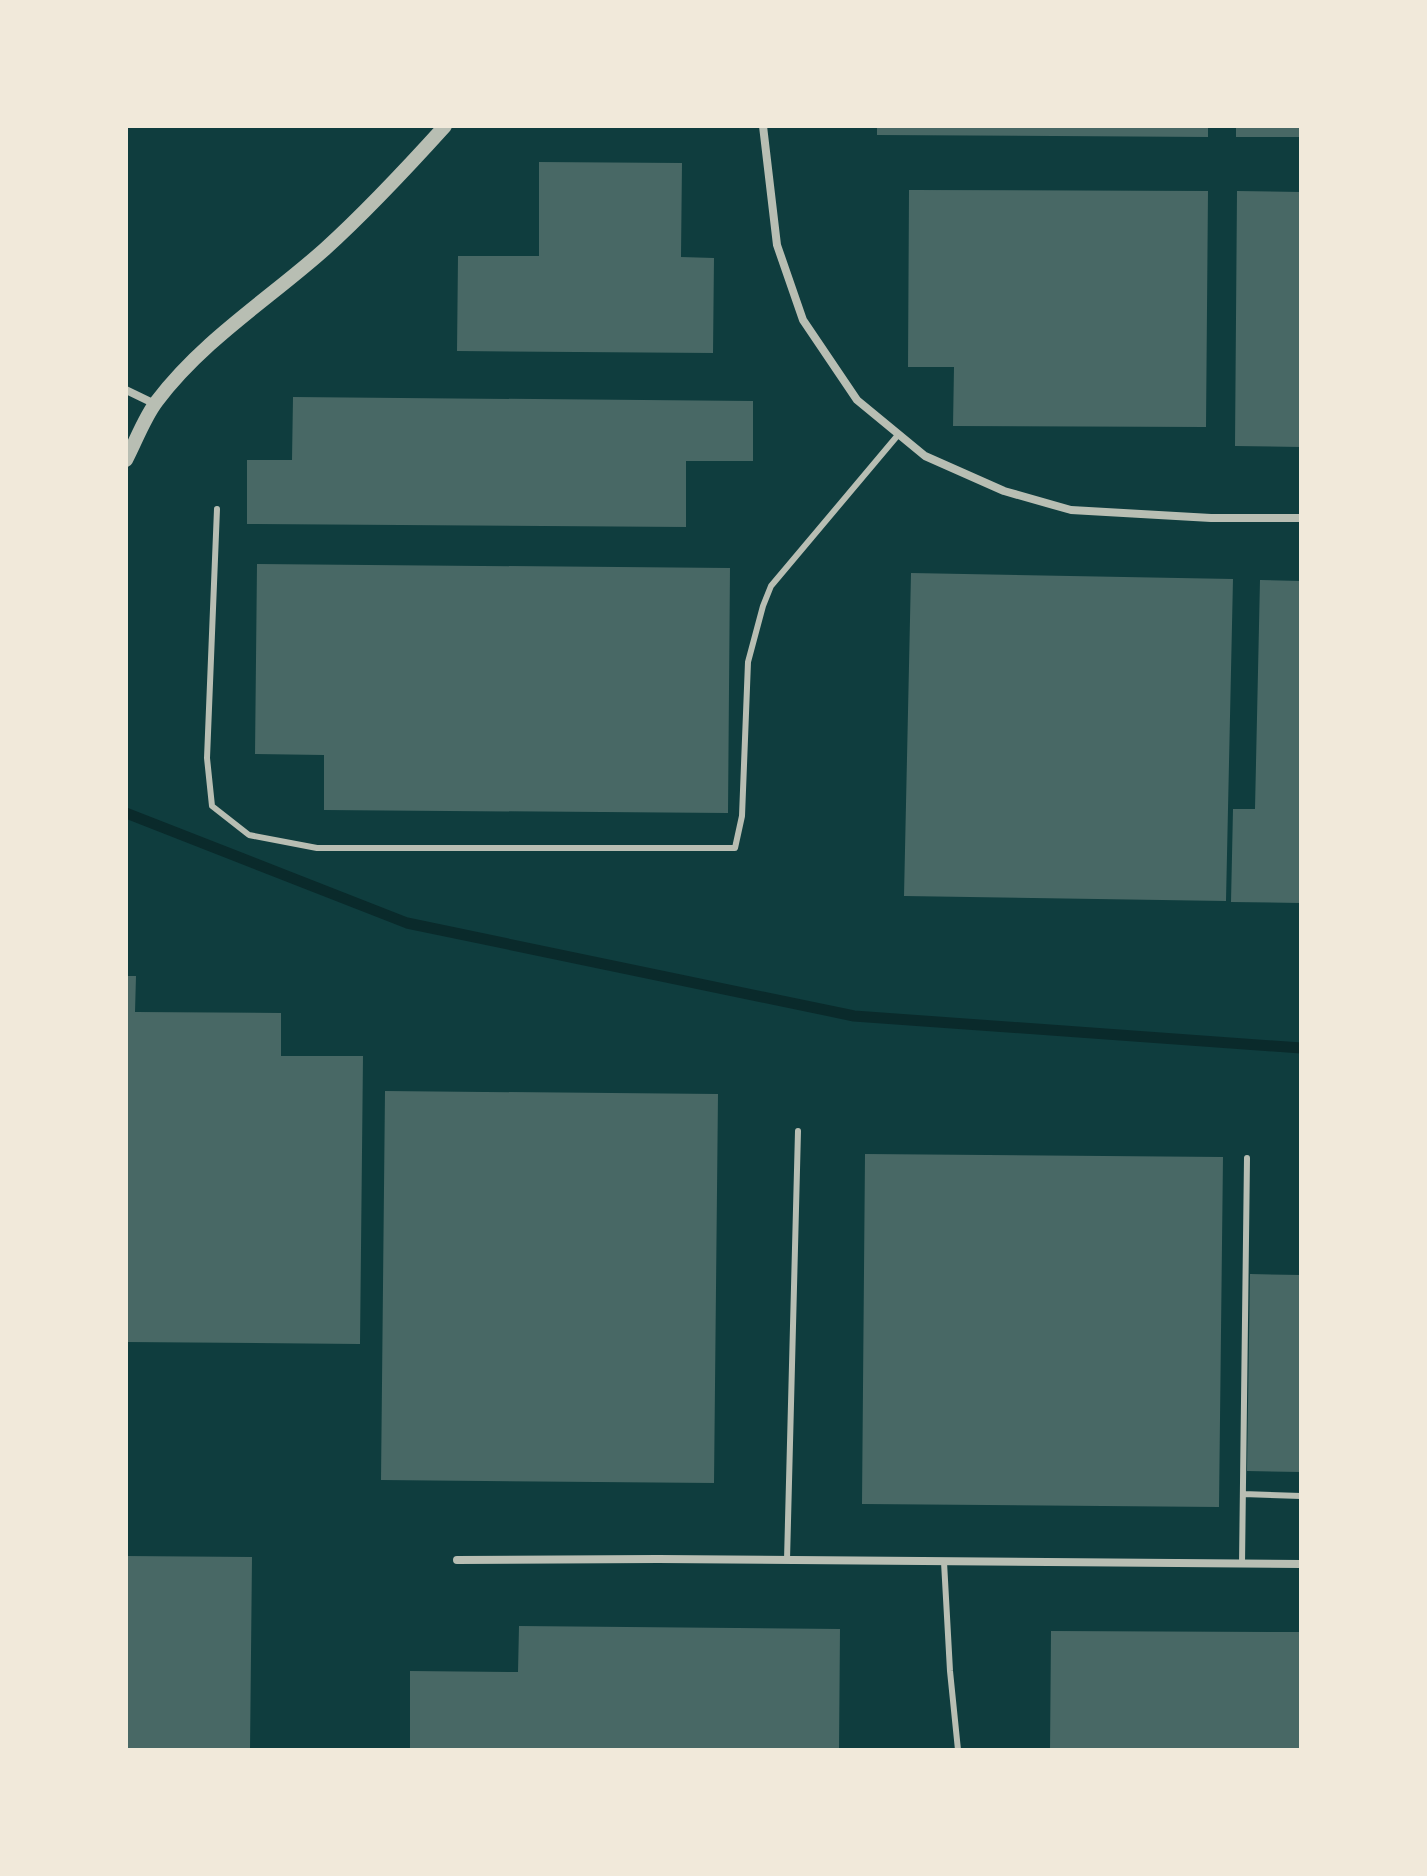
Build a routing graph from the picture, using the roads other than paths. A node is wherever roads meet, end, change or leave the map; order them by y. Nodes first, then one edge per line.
1 (445, 126) edge
2 (763, 126) edge
3 (126, 390) edge
4 (155, 404) junction
5 (898, 435) junction
6 (126, 460) edge
7 (217, 509) dead end
8 (1301, 518) edge
9 (798, 1131) dead end
10 (1247, 1158) dead end
11 (1243, 1494) junction
12 (1301, 1496) edge
13 (457, 1560) dead end
14 (787, 1560) junction
15 (944, 1562) junction
16 (1242, 1564) junction
17 (1301, 1564) edge
18 (958, 1750) edge

1 - 4 street
2 - 5 street
3 - 4 street
4 - 6 street
5 - 7 lane
5 - 8 street
9 - 14 lane
10 - 11 lane
11 - 12 lane
11 - 16 lane
13 - 14 street
14 - 15 street
15 - 16 street
15 - 18 lane
16 - 17 street

